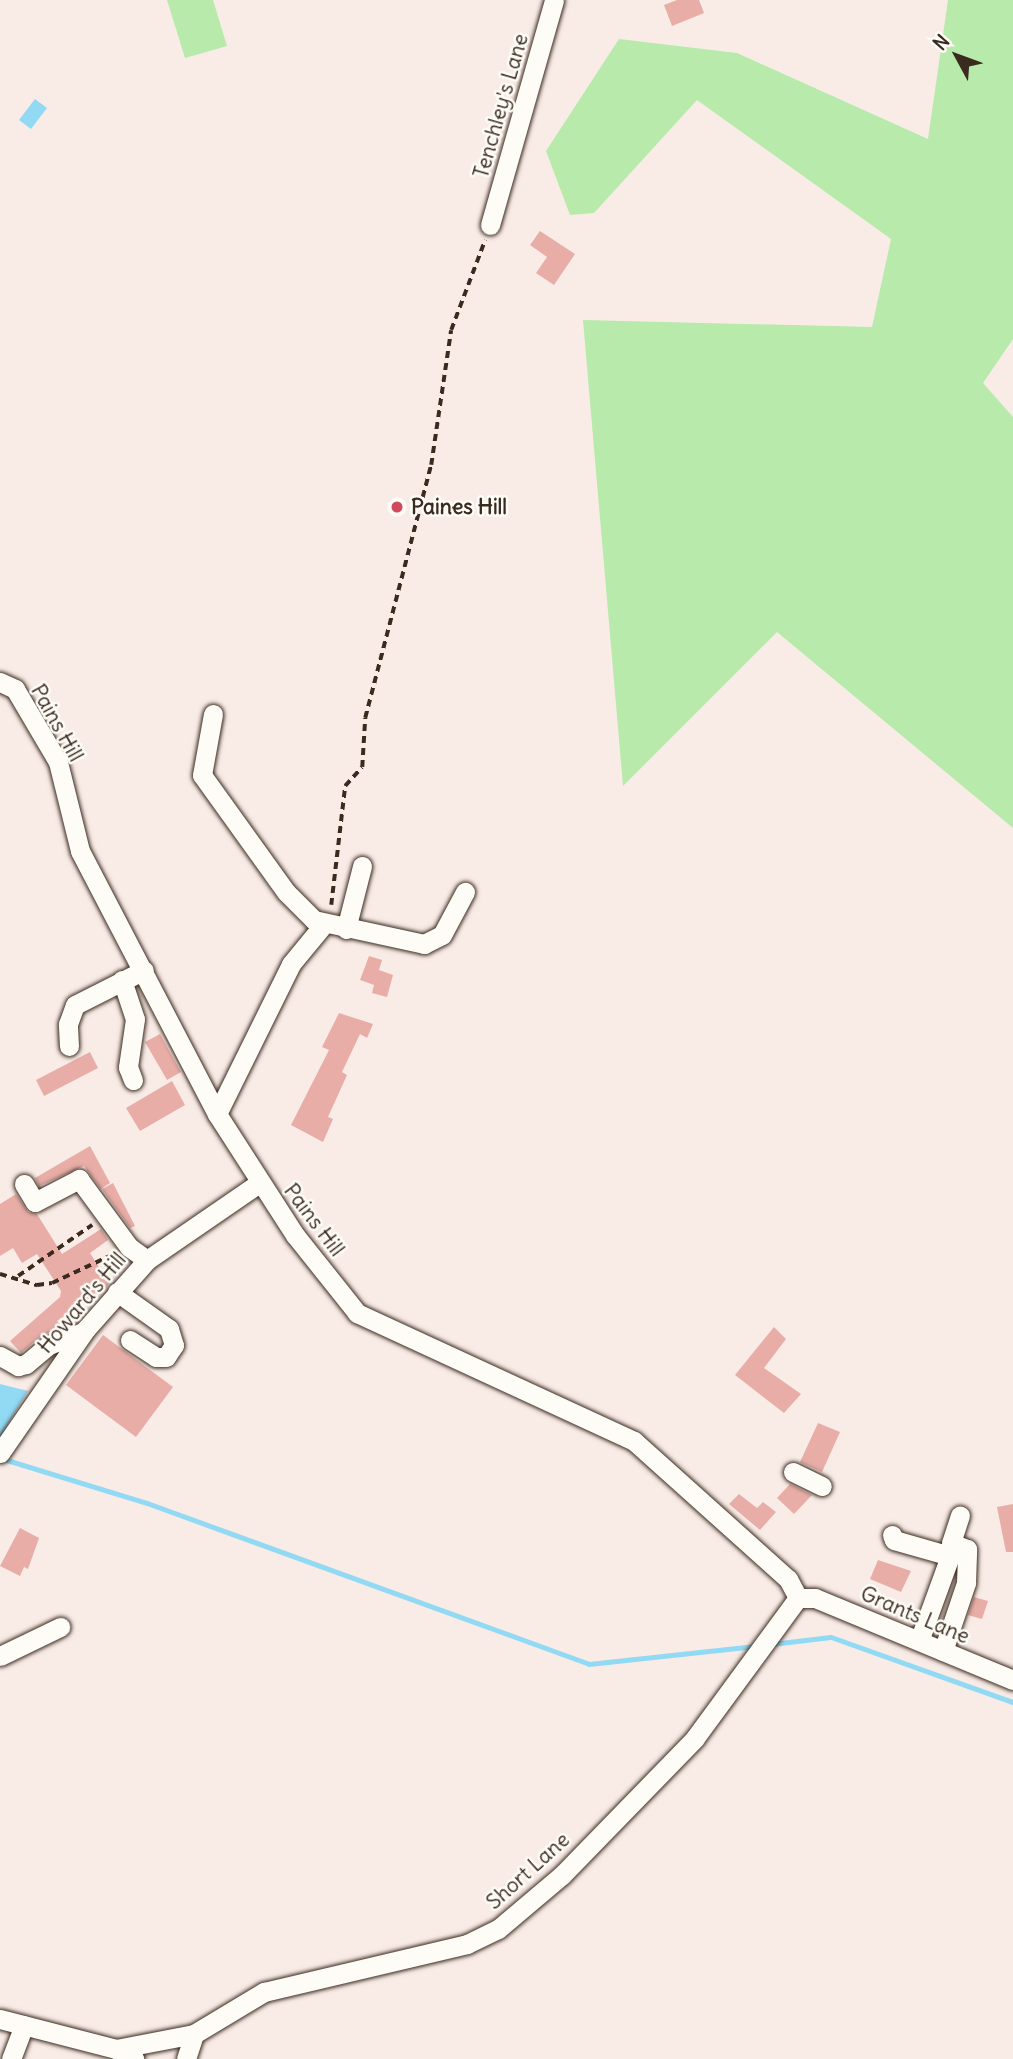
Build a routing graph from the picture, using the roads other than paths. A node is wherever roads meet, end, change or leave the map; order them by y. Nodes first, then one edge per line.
1 (554, 0) edge
2 (490, 225) road end
3 (0, 682) edge
4 (213, 714) dead end
5 (362, 866) dead end
6 (465, 892) dead end
7 (324, 924) junction
8 (346, 929) junction
9 (144, 970) junction
10 (122, 980) junction
11 (69, 1046) dead end
12 (133, 1080) dead end
13 (217, 1114) junction
14 (259, 1183) junction
15 (24, 1184) dead end
16 (147, 1260) junction
17 (117, 1292) junction
18 (86, 1329) junction
19 (130, 1340) dead end
20 (0, 1356) edge
21 (0, 1453) edge
22 (793, 1472) dead end
23 (822, 1486) dead end
24 (960, 1515) dead end
25 (892, 1535) dead end
26 (798, 1598) junction
27 (60, 1627) dead end
28 (919, 1641) junction
29 (943, 1651) junction
30 (0, 1656) edge
31 (1013, 1680) edge
32 (0, 2019) edge
33 (24, 2025) junction
34 (194, 2034) junction
35 (116, 2049) junction
36 (11, 2059) edge
37 (134, 2059) edge
38 (186, 2059) edge

1 - 2 street, Tenchley's Lane
3 - 9 street, Pains Hill
4 - 7 street
5 - 8 street
6 - 8 street
7 - 8 street
7 - 13 street
9 - 10 street
9 - 13 street, Pains Hill
10 - 11 street
10 - 12 street
13 - 14 street, Pains Hill
14 - 16 street, Howard's Hill
14 - 26 street, Pains Hill
15 - 16 street
16 - 17 street, Howard's Hill
17 - 18 street, Howard's Hill
17 - 19 street
18 - 20 street
18 - 21 street, Howard's Hill
22 - 23 street
24 - 29 street
25 - 28 street
26 - 28 street, Grants Lane
26 - 34 street, Short Lane
27 - 30 street
28 - 29 street, Grants Lane
29 - 31 street, Grants Lane
32 - 33 street
33 - 35 street
33 - 36 street
34 - 35 street, Short Lane
34 - 38 street
35 - 37 street

